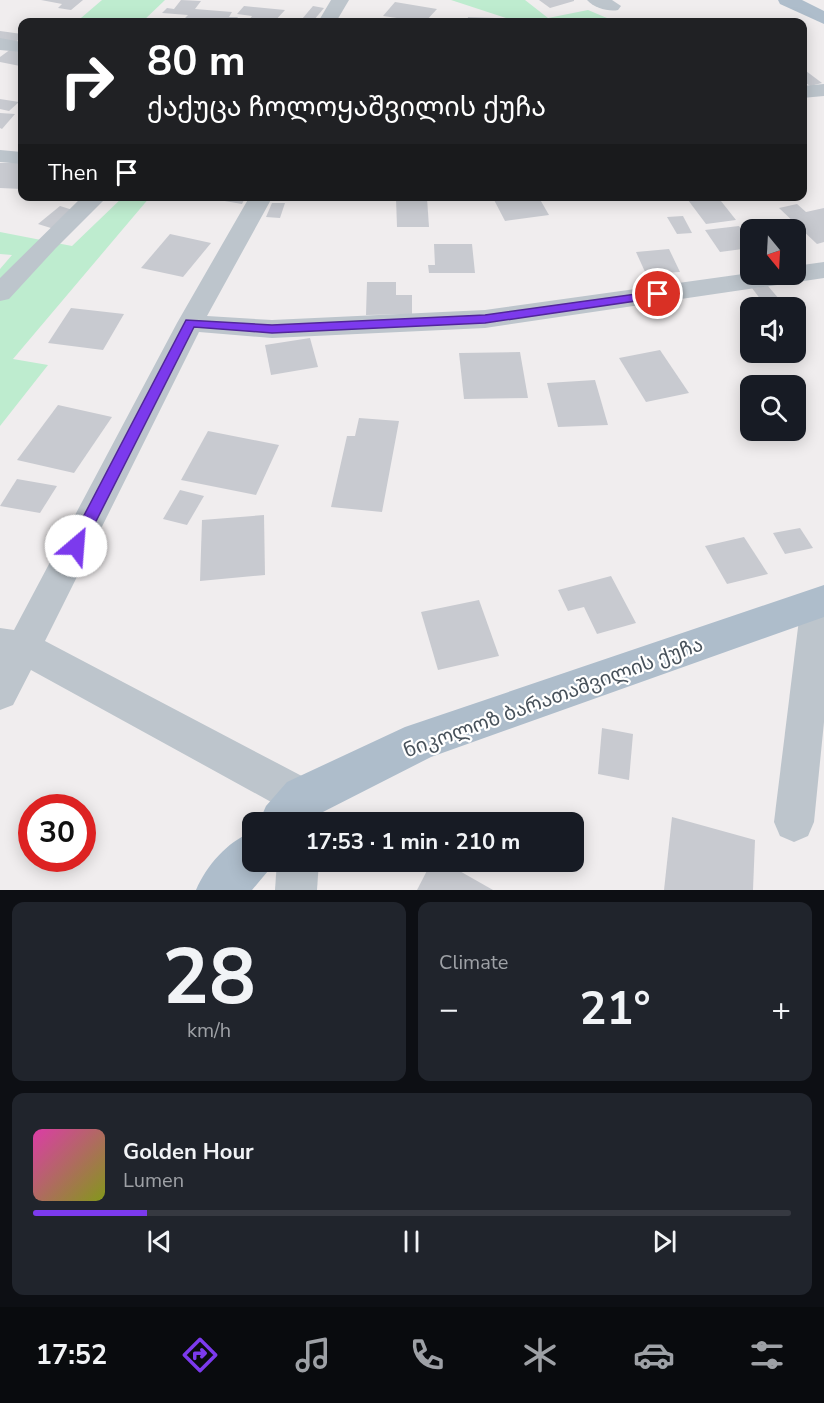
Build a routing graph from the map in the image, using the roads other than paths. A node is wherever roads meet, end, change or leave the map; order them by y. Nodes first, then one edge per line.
1 (340, 0) edge
2 (787, 0) edge
3 (821, 13) edge
4 (329, 18) edge
5 (0, 44) edge
6 (18, 46) edge
7 (824, 90) edge
8 (807, 92) edge
9 (0, 156) edge
10 (18, 158) edge
11 (92, 201) edge
12 (259, 201) edge
13 (824, 270) edge
14 (0, 293) edge
15 (190, 322) junction
16 (821, 602) edge
17 (12, 646) edge
18 (0, 693) edge
19 (292, 812) edge
20 (298, 812) edge
21 (794, 822) dead end
22 (242, 866) edge
23 (297, 872) edge
24 (220, 890) edge
25 (296, 890) edge

1 - 4 street
2 - 3 main road
5 - 6 street
7 - 8 street
9 - 10 street
11 - 14 street
12 - 15 street
13 - 15 street
15 - 17 street
16 - 20 main road, ნიკოლოზ ბარათაშვილის ქუჩა
16 - 21 street
17 - 18 street
17 - 19 street, ნიკოლოზ ბარათაშვილის ქუჩა
22 - 24 main road
23 - 25 street

